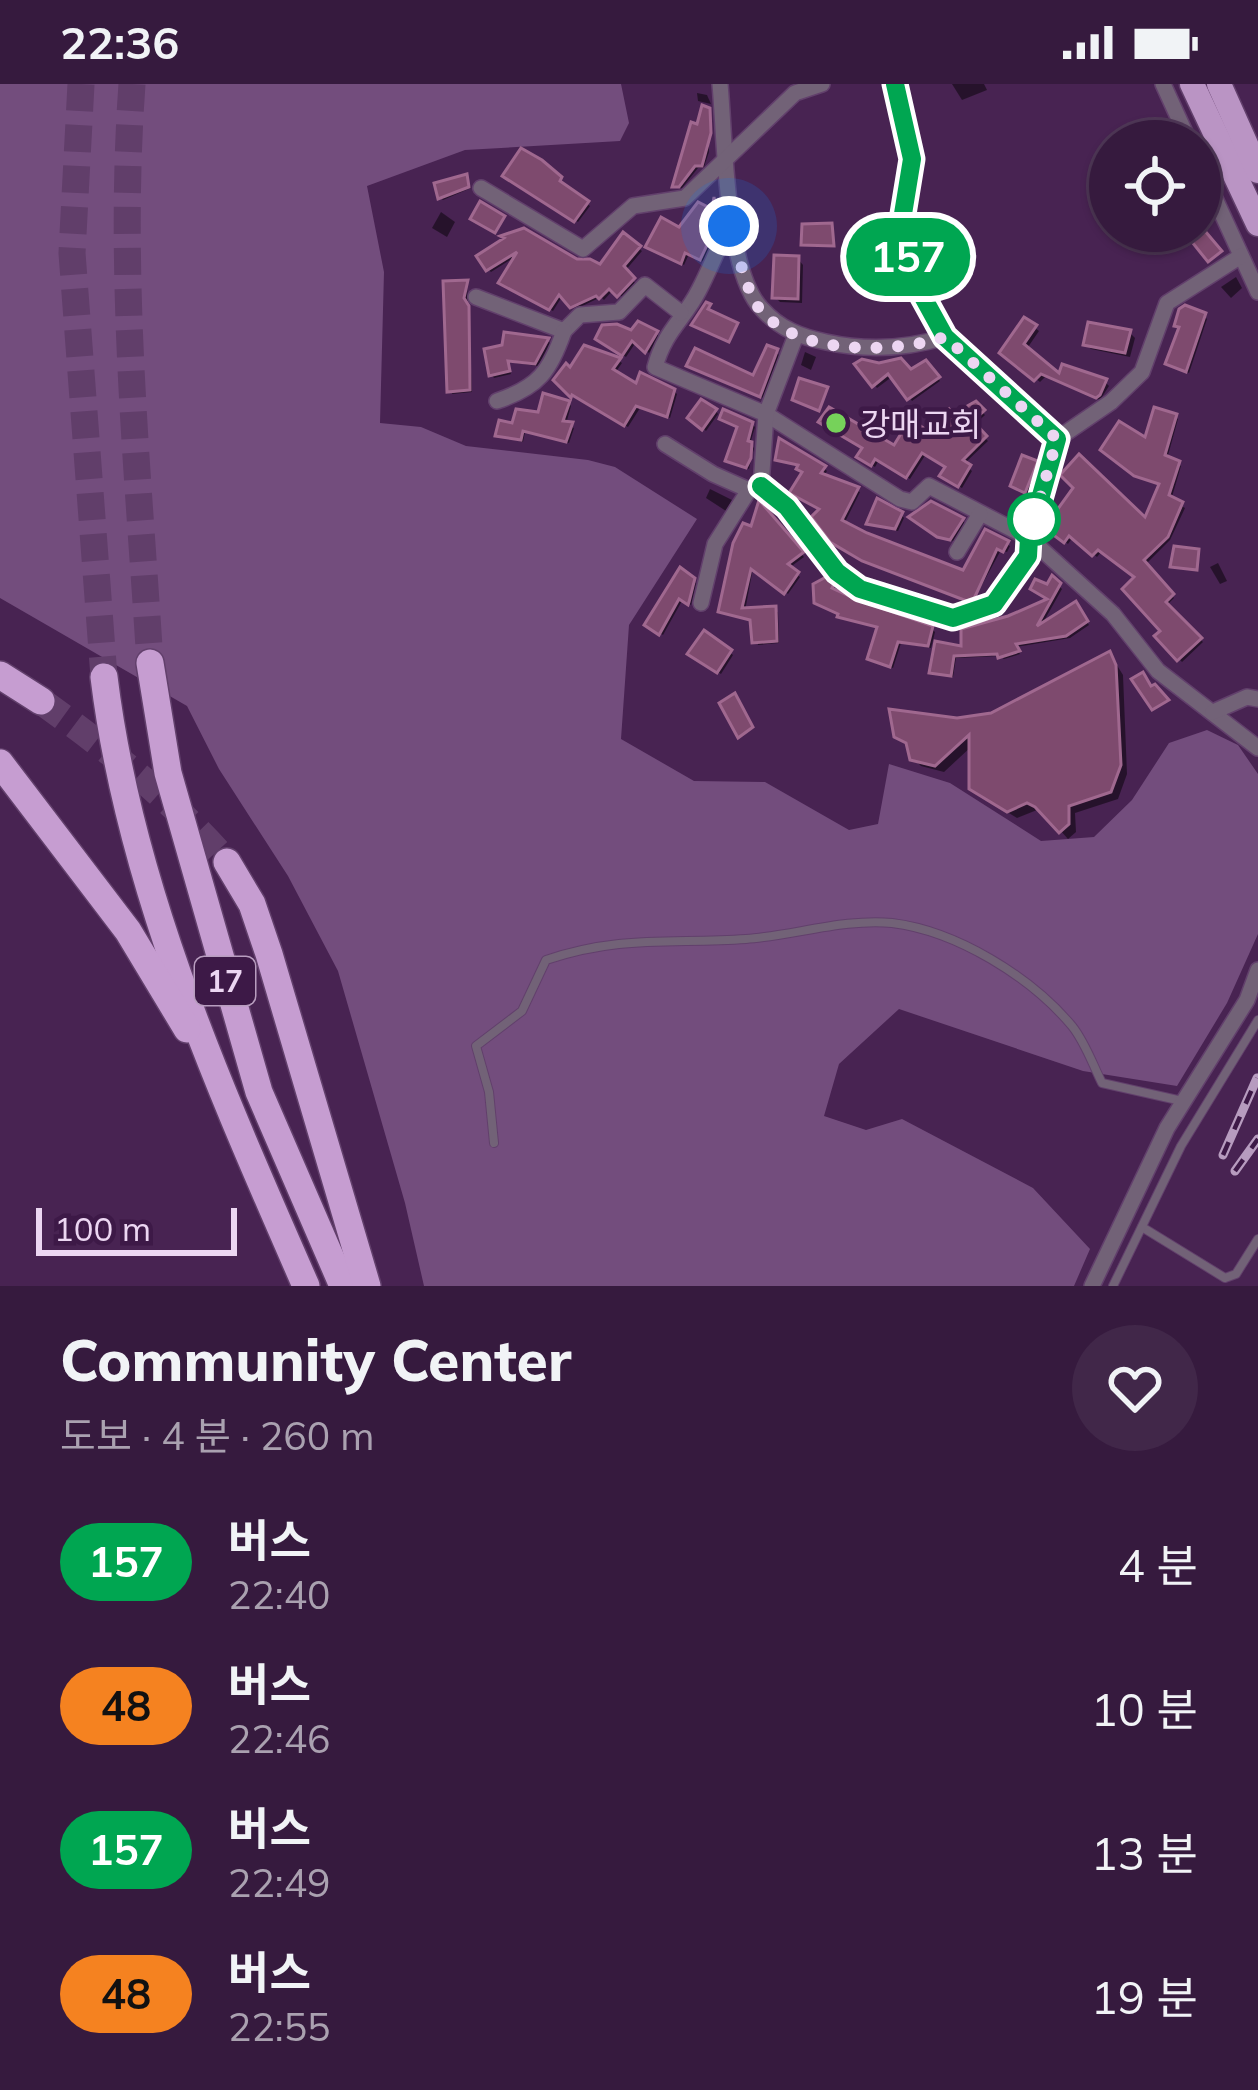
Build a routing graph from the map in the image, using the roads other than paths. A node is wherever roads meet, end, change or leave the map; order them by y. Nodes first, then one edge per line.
1 (720, 84) edge
2 (822, 84) edge
3 (895, 84) edge
4 (1162, 84) edge
5 (1192, 84) edge
6 (1219, 84) edge
7 (1179, 120) edge
8 (727, 159) junction
9 (1258, 171) edge
10 (481, 188) dead end
11 (1221, 212) edge
12 (1258, 224) edge
13 (729, 226) junction
14 (1241, 256) junction
15 (1258, 292) edge
16 (476, 297) dead end
17 (682, 313) junction
18 (565, 331) junction
19 (796, 335) junction
20 (945, 337) junction
21 (497, 401) dead end
22 (766, 414) junction
23 (1057, 439) junction
24 (664, 444) dead end
25 (755, 488) junction
26 (980, 514) junction
27 (1029, 538) junction
28 (957, 551) dead end
29 (701, 603) dead end
30 (150, 663) tunnel mouth
31 (0, 675) edge
32 (104, 677) tunnel mouth
33 (1258, 699) edge
34 (41, 701) tunnel mouth
35 (1213, 712) junction
36 (1254, 745) edge
37 (0, 763) edge
38 (227, 862) tunnel mouth
39 (1258, 970) edge
40 (1258, 1020) edge
41 (213, 1072) junction
42 (1184, 1101) junction
43 (494, 1143) dead end
44 (1142, 1227) junction
45 (1258, 1239) edge
46 (306, 1286) edge
47 (343, 1286) edge
48 (367, 1286) edge
49 (1092, 1286) edge
50 (1113, 1286) edge

1 - 8 street
2 - 8 street
3 - 20 street
4 - 7 street
5 - 12 highway
6 - 9 highway
8 - 10 street
8 - 13 street
11 - 14 street
13 - 17 street
13 - 19 street
14 - 15 street
14 - 23 street
16 - 18 street
17 - 18 street
17 - 22 street
18 - 21 street
19 - 20 street
19 - 22 street
20 - 23 street
22 - 25 street
22 - 26 street
23 - 27 street
24 - 25 street
25 - 27 street
25 - 29 street
26 - 27 street
26 - 28 street
27 - 35 street
30 - 47 highway, 17
31 - 34 highway
32 - 41 highway, 17
33 - 35 street
35 - 36 street
37 - 41 highway, 17
38 - 48 highway, 17
39 - 42 street
40 - 44 lane
41 - 46 highway, 17
42 - 43 lane
42 - 49 street
44 - 45 lane
44 - 50 lane

